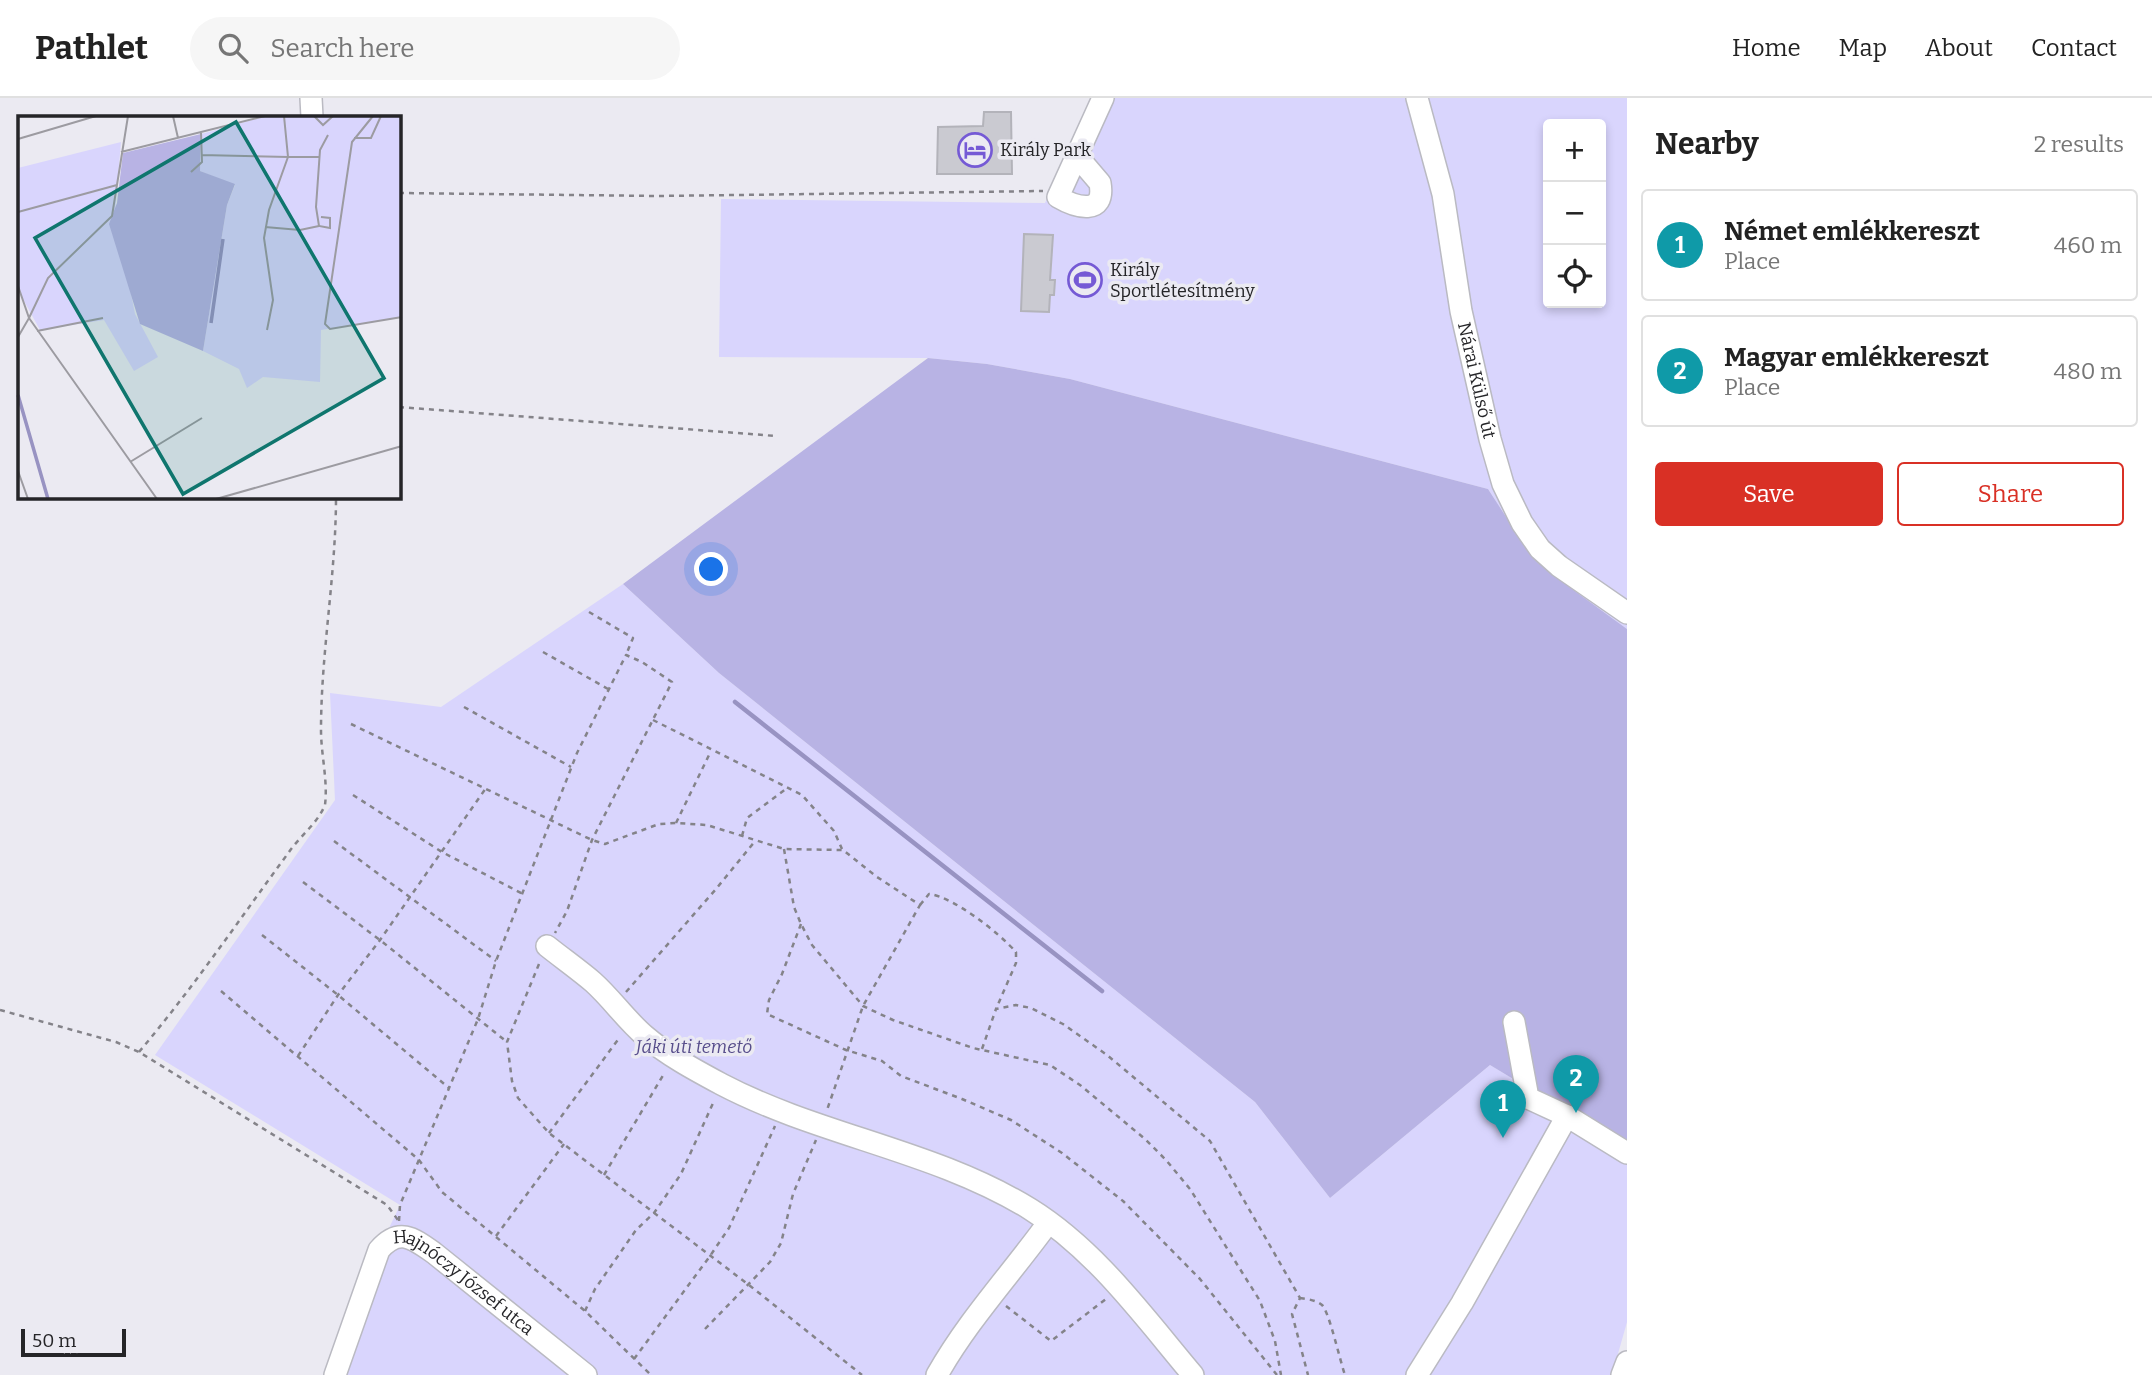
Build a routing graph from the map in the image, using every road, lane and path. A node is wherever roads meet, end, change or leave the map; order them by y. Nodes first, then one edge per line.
1 (311, 98) edge
2 (1103, 98) edge
3 (1417, 98) edge
4 (312, 116) edge
5 (1077, 156) junction
6 (401, 193) edge
7 (1059, 194) junction
8 (401, 407) edge
9 (776, 436) dead end
10 (336, 499) edge
11 (589, 612) dead end
12 (1627, 613) edge
13 (543, 652) dead end
14 (626, 655) junction
15 (642, 662) dead end
16 (608, 689) junction
17 (464, 708) dead end
18 (653, 720) dead end
19 (351, 724) dead end
20 (711, 751) junction
21 (571, 767) junction
22 (486, 788) junction
23 (787, 789) junction
24 (354, 795) dead end
25 (551, 820) junction
26 (676, 824) junction
27 (742, 835) junction
28 (756, 840) junction
29 (334, 841) dead end
30 (784, 849) junction
31 (843, 850) junction
32 (442, 852) junction
33 (303, 881) dead end
34 (523, 894) junction
35 (410, 897) junction
36 (920, 905) junction
37 (801, 924) junction
38 (262, 935) dead end
39 (380, 940) junction
40 (547, 946) dead end
41 (496, 961) junction
42 (221, 991) dead end
43 (338, 995) junction
44 (614, 1004) junction
45 (863, 1006) junction
46 (996, 1009) junction
47 (0, 1010) edge
48 (478, 1019) junction
49 (631, 1022) junction
50 (1514, 1022) dead end
51 (507, 1042) dead end
52 (982, 1049) junction
53 (846, 1050) junction
54 (139, 1052) junction
55 (298, 1056) junction
56 (674, 1057) junction
57 (722, 1085) junction
58 (449, 1088) junction
59 (782, 1111) junction
60 (1567, 1116) junction
61 (822, 1124) junction
62 (549, 1133) dead end
63 (564, 1144) dead end
64 (1627, 1153) edge
65 (419, 1160) junction
66 (604, 1175) dead end
67 (400, 1205) dead end
68 (399, 1222) dead end
69 (1048, 1223) junction
70 (496, 1236) junction
71 (1119, 1288) junction
72 (993, 1295) junction
73 (1300, 1298) junction
74 (585, 1311) junction
75 (705, 1329) dead end
76 (634, 1359) junction
77 (1627, 1362) edge
78 (335, 1375) edge
79 (586, 1375) edge
80 (652, 1375) edge
81 (937, 1375) edge
82 (1193, 1375) edge
83 (1279, 1375) edge
84 (1308, 1375) edge
85 (1345, 1375) edge
86 (1417, 1375) edge
87 (1622, 1375) edge

1 - 4 street
2 - 5 street
3 - 12 street, Nárai Külső út
5 - 7 street
5 - 7 street
6 - 7 path
8 - 9 path
10 - 54 path
11 - 14 path
13 - 16 path
14 - 15 path
14 - 16 path
16 - 21 path
17 - 21 path
18 - 20 path
19 - 22 path
20 - 23 path
20 - 26 path
21 - 25 path
22 - 25 path
22 - 32 path
23 - 27 path
23 - 31 path
24 - 32 path
25 - 26 path
25 - 34 path
26 - 27 path
27 - 28 path
28 - 30 path
28 - 44 path
29 - 35 path
30 - 31 path
30 - 37 path
31 - 36 path
32 - 34 path
32 - 35 path
33 - 39 path
34 - 41 path
35 - 39 path
35 - 41 path
36 - 45 path
36 - 46 path
37 - 45 path
37 - 53 path
38 - 43 path
39 - 43 path
39 - 48 path
40 - 44 street
41 - 48 path
42 - 55 path
43 - 55 path
43 - 58 path
44 - 49 street
45 - 52 path
45 - 53 path
46 - 52 path
46 - 73 path
47 - 54 path
48 - 51 path
48 - 58 path
49 - 56 street
49 - 62 path
50 - 60 street
52 - 83 path
53 - 61 path
53 - 83 path
54 - 68 path
55 - 65 path
56 - 57 street
56 - 66 path
57 - 59 street
57 - 74 path
58 - 65 path
59 - 61 street
59 - 76 path
60 - 64 street
60 - 86 street
61 - 69 street
61 - 75 path
63 - 70 path
65 - 67 path
65 - 70 path
69 - 71 street
69 - 72 street
70 - 74 path
71 - 72 path
71 - 82 street
72 - 81 street
73 - 84 path
73 - 85 path
74 - 76 path
76 - 80 path
77 - 87 street
78 - 79 street, Hajnóczy József utca

